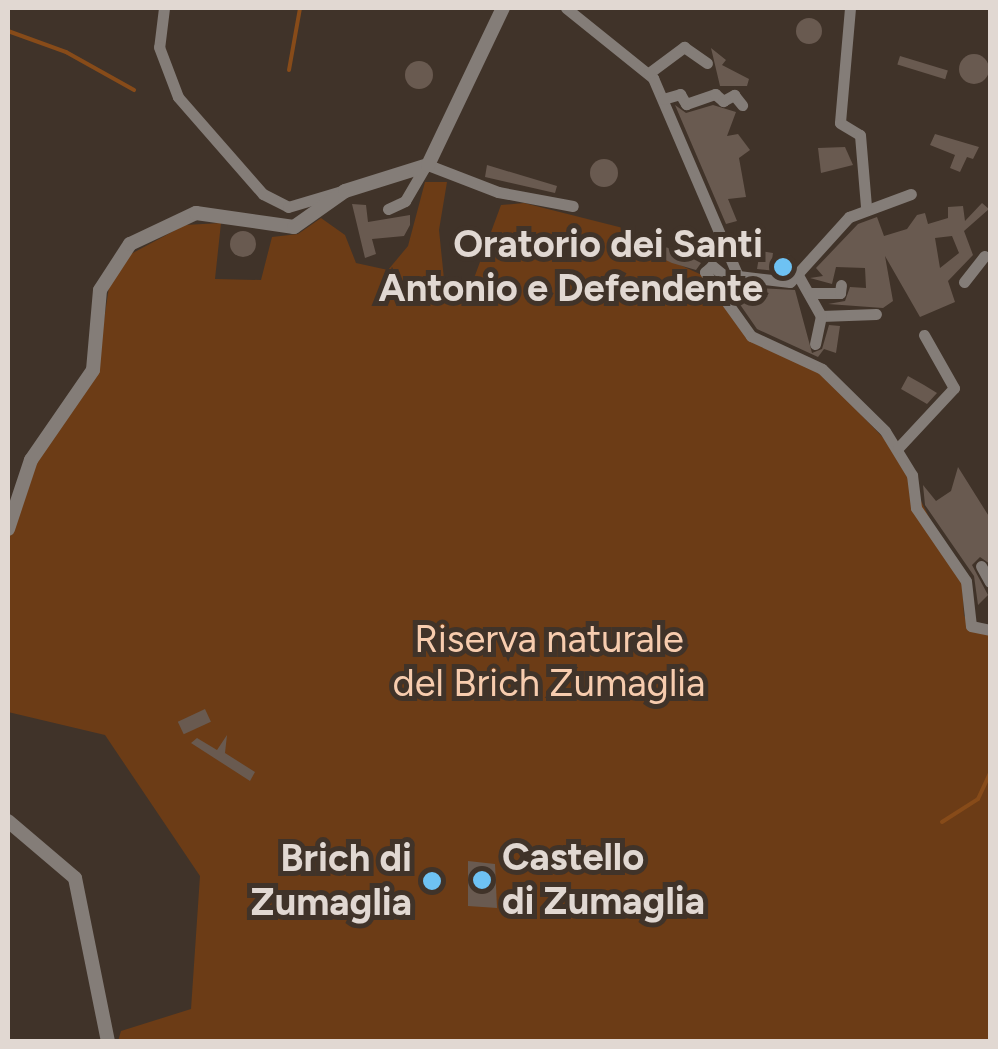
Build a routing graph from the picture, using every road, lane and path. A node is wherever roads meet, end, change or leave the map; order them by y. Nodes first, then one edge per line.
1 (164, 8) edge
2 (503, 8) edge
3 (566, 8) edge
4 (850, 8) edge
5 (706, 63) dead end
6 (649, 73) junction
7 (663, 99) junction
8 (742, 105) dead end
9 (427, 165) junction
10 (347, 191) junction
11 (912, 194) dead end
12 (573, 206) dead end
13 (866, 206) junction
14 (388, 209) dead end
15 (984, 256) dead end
16 (798, 277) junction
17 (754, 279) junction
18 (964, 282) dead end
19 (840, 284) dead end
20 (810, 294) junction
21 (876, 314) dead end
22 (822, 316) junction
23 (924, 335) dead end
24 (815, 344) dead end
25 (898, 448) junction
26 (8, 529) edge
27 (980, 566) dead end
28 (990, 582) edge
29 (990, 629) edge
30 (8, 820) edge
31 (108, 1042) edge

1 - 10 street
2 - 9 street
3 - 6 street
4 - 13 street
5 - 6 street
6 - 7 street
7 - 8 street
7 - 17 street
9 - 10 street
9 - 12 street
9 - 14 street
10 - 26 street
11 - 13 street
13 - 16 street
15 - 18 street
16 - 17 street
16 - 20 street
17 - 25 street
19 - 20 street
20 - 22 street
21 - 22 street
22 - 24 street
23 - 25 street
25 - 29 street
27 - 28 street
30 - 31 street

